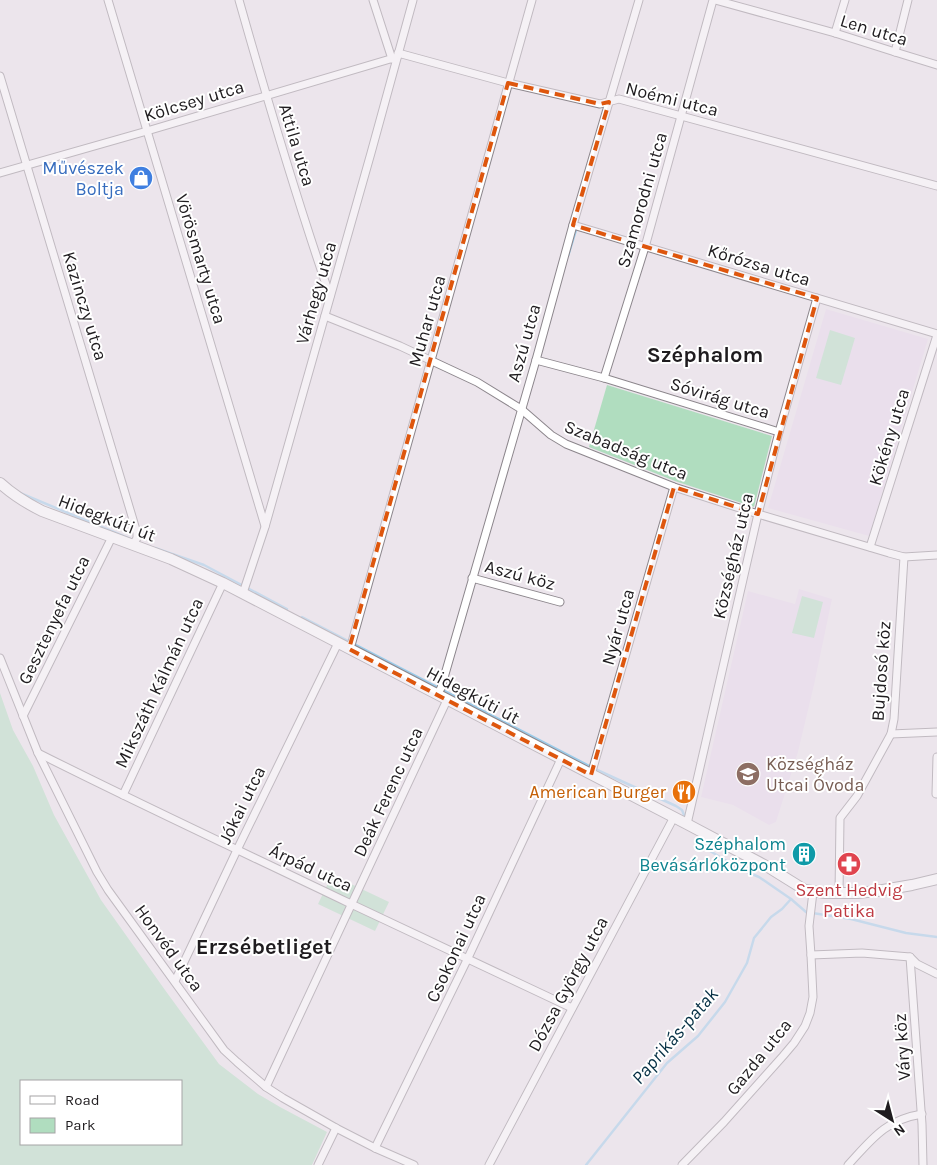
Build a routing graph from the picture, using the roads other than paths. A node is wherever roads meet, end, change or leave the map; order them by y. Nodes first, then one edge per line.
1 (108, 0) edge
2 (239, 0) edge
3 (373, 0) edge
4 (414, 0) edge
5 (532, 0) edge
6 (639, 0) edge
7 (714, 0) edge
8 (845, 0) edge
9 (908, 0) edge
10 (835, 33) junction
11 (895, 52) junction
12 (396, 57) junction
13 (937, 64) edge
14 (0, 76) edge
15 (508, 83) junction
16 (266, 95) junction
17 (609, 102) junction
18 (681, 116) junction
19 (147, 131) junction
20 (26, 165) junction
21 (0, 173) edge
22 (937, 186) edge
23 (573, 225) junction
24 (645, 247) junction
25 (330, 297) junction
26 (818, 298) junction
27 (325, 316) junction
28 (937, 334) edge
29 (536, 360) junction
30 (431, 361) junction
31 (604, 378) junction
32 (520, 409) junction
33 (779, 432) junction
34 (0, 483) edge
35 (674, 487) junction
36 (758, 514) junction
37 (265, 527) junction
38 (112, 537) junction
39 (135, 542) junction
40 (870, 547) junction
41 (937, 556) edge
42 (904, 557) junction
43 (472, 578) junction
44 (223, 583) junction
45 (245, 589) junction
46 (560, 602) dead end
47 (338, 644) junction
48 (350, 645) junction
49 (0, 658) edge
50 (439, 691) junction
51 (447, 700) junction
52 (23, 716) junction
53 (937, 732) edge
54 (891, 734) junction
55 (38, 753) junction
56 (937, 757) edge
57 (561, 759) junction
58 (592, 770) junction
59 (936, 794) edge
60 (123, 796) junction
61 (674, 817) junction
62 (687, 824) junction
63 (237, 850) junction
64 (937, 879) edge
65 (813, 892) junction
66 (839, 894) junction
67 (352, 904) junction
68 (811, 955) junction
69 (910, 957) junction
70 (467, 960) junction
71 (937, 974) edge
72 (175, 982) junction
73 (572, 1008) junction
74 (266, 1087) junction
75 (922, 1114) junction
76 (336, 1128) junction
77 (375, 1148) junction
78 (318, 1165) edge
79 (414, 1165) edge
80 (489, 1165) edge
81 (682, 1165) edge
82 (848, 1165) edge
83 (923, 1165) edge

1 - 19 street, Vörösmarty utca
2 - 16 street, Attila utca
3 - 12 street
4 - 12 street, Várhegy utca
5 - 15 street, Muhar utca
6 - 17 street, Aszú utca
7 - 10 street, Len utca
7 - 18 street, Szamorodni utca
8 - 10 street
9 - 11 street
10 - 11 street, Len utca
11 - 13 street, Len utca
12 - 15 street, Noémi utca
12 - 16 street, Kölcsey utca
12 - 25 street, Várhegy utca
14 - 20 street, Kazinczy utca
15 - 17 street, Noémi utca
15 - 30 street, Muhar utca
16 - 19 street, Kölcsey utca
16 - 25 street, Attila utca
17 - 18 street, Noémi utca
17 - 23 street, Aszú utca
18 - 22 street, Noémi utca
18 - 24 street, Szamorodni utca
19 - 20 street, Kölcsey utca
19 - 37 street, Vörösmarty utca
20 - 21 street, Kölcsey utca
20 - 39 street, Kazinczy utca
23 - 24 street, Kőrózsa utca
23 - 29 street, Aszú utca
24 - 26 street, Kőrózsa utca
24 - 31 street, Szamorodni utca
25 - 27 street, Várhegy utca
26 - 28 street, Kőrózsa utca
26 - 33 street, Községház utca
27 - 30 street, Szabadság utca
27 - 37 street, Várhegy utca
28 - 40 street, Kökény utca
29 - 31 street, Sóvirág utca
29 - 32 street, Aszú utca
30 - 32 street, Szabadság utca
30 - 48 street, Muhar utca
31 - 33 street, Sóvirág utca
32 - 35 street, Szabadság utca
32 - 43 street, Aszú utca
33 - 36 street, Községház utca
34 - 38 main road, Hidegkúti út
35 - 36 street, Szabadság utca
35 - 58 street, Nyár utca
36 - 40 street, Szabadság utca
36 - 62 street, Községház utca
37 - 45 street, Várhegy utca
38 - 39 main road, Hidegkúti út
38 - 52 street, Gesztenyefa utca
39 - 44 main road, Hidegkúti út
40 - 42 street, Szabadság utca
41 - 42 street, Szabadság utca
42 - 54 street, Bujdosó köz
43 - 46 street, Aszú köz
43 - 50 street, Aszú utca
44 - 45 main road, Hidegkúti út
44 - 60 street, Mikszáth Kálmán utca
45 - 47 main road, Hidegkúti út
47 - 48 main road, Hidegkúti út
47 - 63 street, Jókai utca
48 - 50 main road, Hidegkúti út
49 - 52 street, Honvéd utca
50 - 51 main road, Hidegkúti út
51 - 57 main road, Hidegkúti út
51 - 67 street, Deák Ferenc utca
52 - 55 street, Honvéd utca
53 - 54 street
54 - 66 street, Bujdosó köz
55 - 60 street, Árpád utca
55 - 72 street, Honvéd utca
56 - 59 street
57 - 58 main road, Hidegkúti út
57 - 70 street, Csokonai utca
58 - 61 main road, Hidegkúti út
60 - 63 street, Árpád utca
61 - 62 main road, Hidegkúti út
61 - 73 street, Dózsa György utca
62 - 65 main road, Hidegkúti út
63 - 67 street, Árpád utca
63 - 72 street, Jókai utca
64 - 66 main road, Hidegkúti út
65 - 66 main road, Hidegkúti út
65 - 68 street, Gazda utca
67 - 70 street, Árpád utca
67 - 74 street, Deák Ferenc utca
68 - 69 street
68 - 81 street, Gazda utca
69 - 71 street
69 - 75 street, Váry köz
70 - 73 street, Árpád utca
70 - 77 street, Csokonai utca
72 - 74 street, Honvéd utca
73 - 80 street, Dózsa György utca
74 - 76 street, Honvéd utca
75 - 82 street
75 - 83 street, Váry köz
76 - 77 street, Honvéd utca
76 - 78 street
77 - 79 street, Honvéd utca

